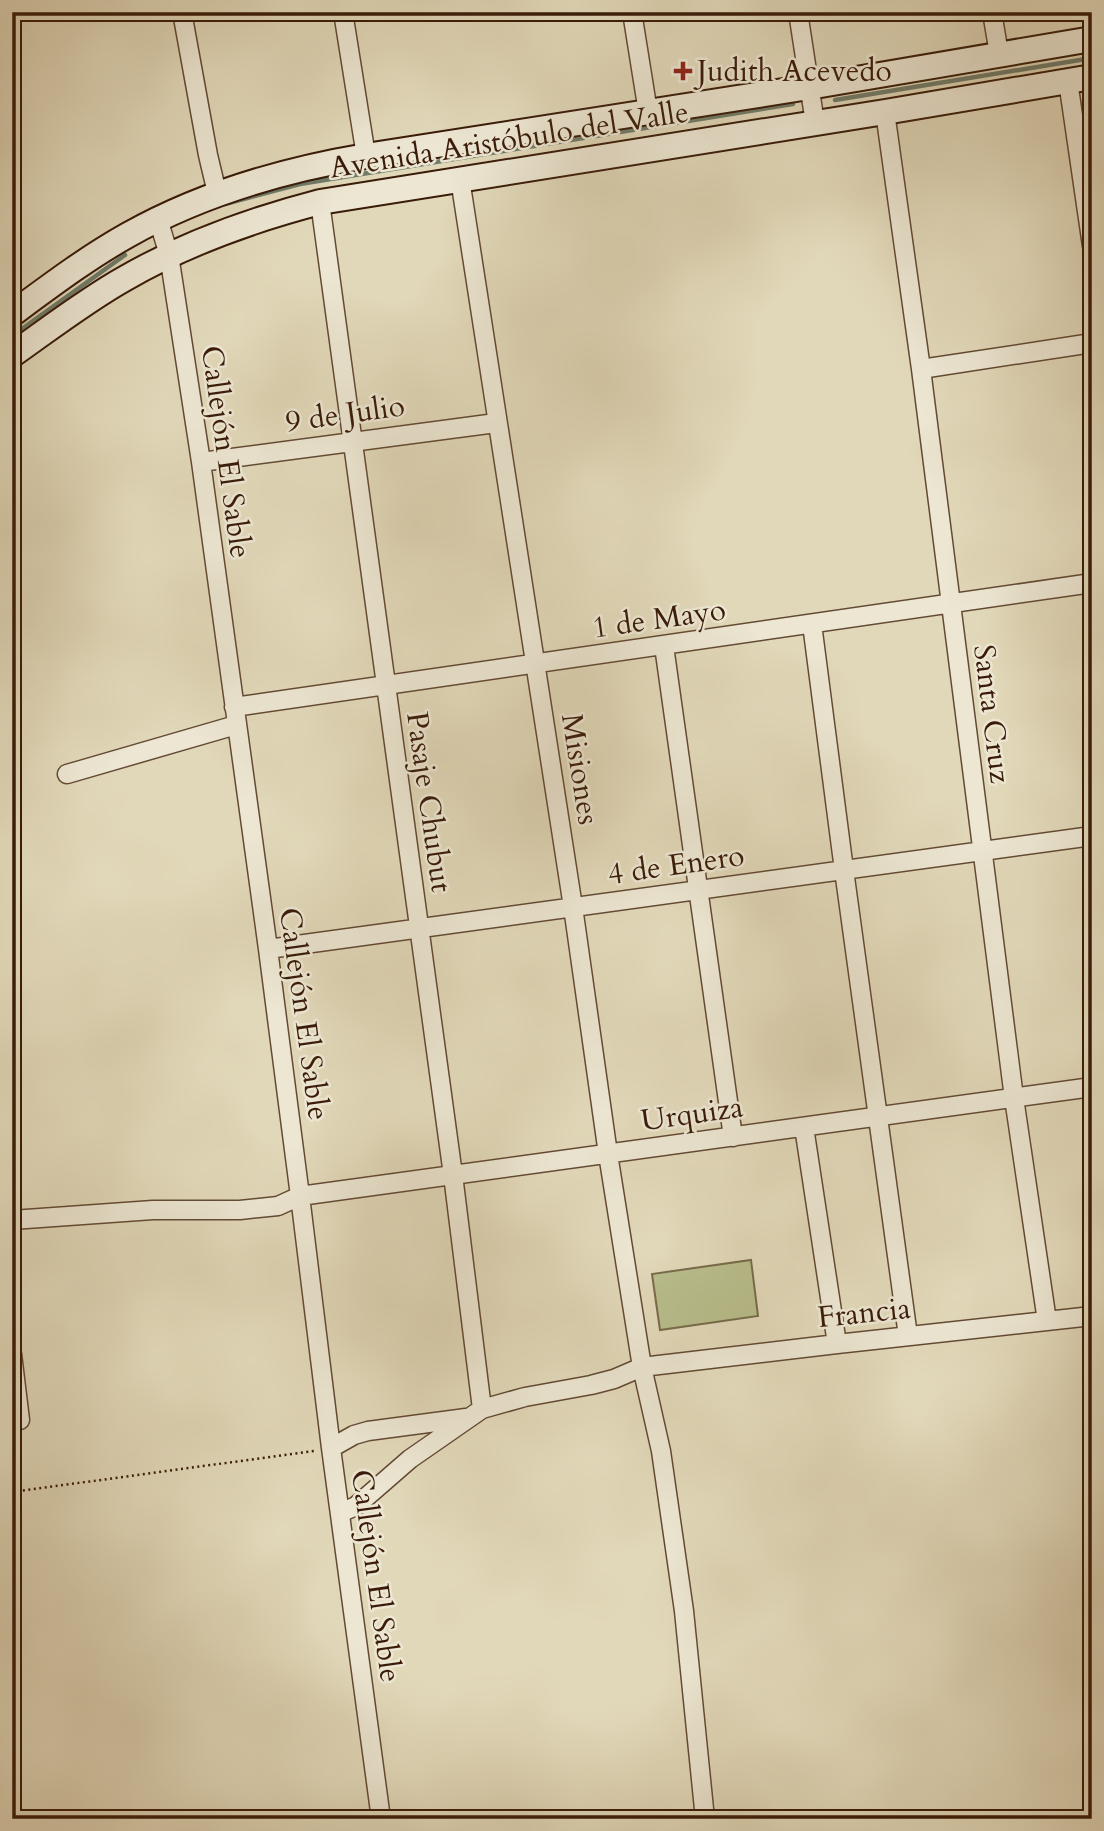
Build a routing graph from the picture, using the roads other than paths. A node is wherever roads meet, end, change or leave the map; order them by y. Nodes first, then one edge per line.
1 (183, 12) edge
2 (343, 12) edge
3 (632, 12) edge
4 (797, 12) edge
5 (992, 12) edge
6 (1092, 39) edge
7 (999, 54) junction
8 (1080, 79) edge
9 (809, 87) junction
10 (648, 112) junction
11 (884, 112) junction
12 (815, 123) junction
13 (366, 156) junction
14 (460, 179) junction
15 (217, 193) junction
16 (320, 202) junction
17 (158, 219) junction
18 (1092, 246) edge
19 (169, 254) junction
20 (12, 314) edge
21 (1092, 343) edge
22 (12, 355) edge
23 (921, 369) junction
24 (496, 423) junction
25 (351, 442) junction
26 (201, 462) junction
27 (1092, 583) edge
28 (950, 604) junction
29 (812, 624) junction
30 (664, 646) junction
31 (536, 665) junction
32 (385, 685) junction
33 (235, 716) junction
34 (66, 774) dead end
35 (1092, 836) edge
36 (981, 851) junction
37 (844, 870) junction
38 (698, 890) junction
39 (573, 907) junction
40 (418, 928) junction
41 (268, 949) junction
42 (1092, 1087) edge
43 (1014, 1098) junction
44 (878, 1116) junction
45 (804, 1127) junction
46 (733, 1137) junction
47 (608, 1154) junction
48 (453, 1175) junction
49 (300, 1196) junction
50 (12, 1220) edge
51 (1092, 1316) edge
52 (1047, 1321) junction
53 (908, 1336) junction
54 (837, 1344) junction
55 (12, 1354) edge
56 (642, 1367) junction
57 (476, 1413) junction
58 (20, 1420) dead end
59 (331, 1448) junction
60 (340, 1513) junction
61 (381, 1819) edge
62 (705, 1819) edge

1 - 15 street
2 - 13 street
3 - 10 street
4 - 9 street
5 - 7 street
6 - 7 main road, Avenida Aristóbulo del Valle
7 - 9 main road, Avenida Aristóbulo del Valle
8 - 11 main road, Avenida Aristóbulo del Valle
8 - 18 street
9 - 10 main road, Avenida Aristóbulo del Valle
9 - 12 street
10 - 13 main road, Avenida Aristóbulo del Valle
11 - 12 main road, Avenida Aristóbulo del Valle
11 - 23 street, Santa Cruz
12 - 14 main road, Avenida Aristóbulo del Valle
13 - 15 main road, Avenida Aristóbulo del Valle
14 - 16 main road, Avenida Aristóbulo del Valle
14 - 24 street, Misiones
15 - 17 main road, Avenida Aristóbulo del Valle
16 - 19 main road, Avenida Aristóbulo del Valle
16 - 25 street, Pasaje Chubut
17 - 19 street, Callejón El Sable
17 - 20 main road, Avenida Aristóbulo del Valle
19 - 22 main road, Avenida Aristóbulo del Valle
19 - 26 street, Callejón El Sable
21 - 23 street
23 - 28 street, Santa Cruz
24 - 25 street, 9 de Julio
24 - 31 street, Misiones
25 - 26 street, 9 de Julio
25 - 32 street, Pasaje Chubut
26 - 33 street, Callejón El Sable
27 - 28 street, 1 de Mayo
28 - 29 street, 1 de Mayo
28 - 36 street, Santa Cruz
29 - 30 street, 1 de Mayo
29 - 37 street
30 - 31 street, 1 de Mayo
30 - 38 street
31 - 32 street, 1 de Mayo
31 - 39 street, Misiones
32 - 33 street, 1 de Mayo
32 - 40 street, Pasaje Chubut
33 - 34 street, 1 de Mayo
33 - 41 street, Callejón El Sable
35 - 36 street, 4 de Enero
36 - 37 street, 4 de Enero
36 - 43 street, Santa Cruz
37 - 38 street, 4 de Enero
37 - 44 street
38 - 39 street, 4 de Enero
38 - 46 street
39 - 40 street, 4 de Enero
39 - 47 street, Misiones
40 - 41 street, 4 de Enero
40 - 48 street, Pasaje Chubut
41 - 49 street, Callejón El Sable
42 - 43 street, Urquiza
43 - 44 street, Urquiza
43 - 52 street, Santa Cruz
44 - 45 street, Urquiza
44 - 53 street
45 - 46 street, Urquiza
45 - 54 street
46 - 47 street, Urquiza
47 - 48 street, Urquiza
47 - 56 street, Misiones
48 - 49 street, Urquiza
48 - 57 street, Pasaje Chubut
49 - 50 street, Urquiza
49 - 59 street, Callejón El Sable
51 - 52 street, Francia
52 - 53 street, Francia
53 - 54 street, Francia
54 - 56 street, Francia
55 - 58 street
56 - 57 street, Francia
56 - 62 street, Misiones
57 - 59 street
57 - 60 street
59 - 60 street, Callejón El Sable
60 - 61 street, Callejón El Sable

